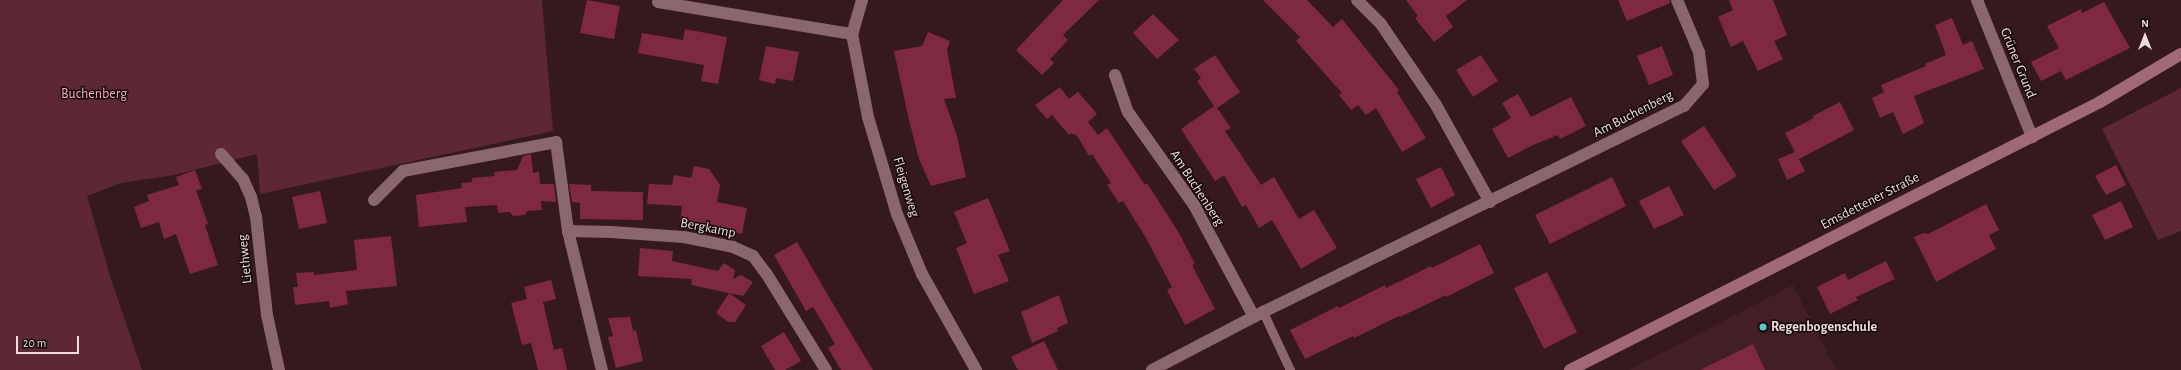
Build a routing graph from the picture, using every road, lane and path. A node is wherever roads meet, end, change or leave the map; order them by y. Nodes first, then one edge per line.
1 (862, 0) edge
2 (1357, 0) edge
3 (1677, 0) edge
4 (1977, 0) edge
5 (658, 2) dead end
6 (852, 34) junction
7 (2181, 54) edge
8 (1115, 76) dead end
9 (2032, 137) junction
10 (221, 154) dead end
11 (374, 200) dead end
12 (1490, 202) junction
13 (568, 231) junction
14 (1259, 315) junction
15 (279, 370) edge
16 (602, 370) edge
17 (826, 370) edge
18 (976, 370) edge
19 (1152, 370) edge
20 (1290, 370) edge
21 (1570, 370) edge

1 - 6 street, Fleigenweg
2 - 12 street
3 - 12 street, Am Buchenberg
4 - 9 street, Grüner Grund
5 - 6 street
6 - 18 street, Fleigenweg
7 - 9 main road, Emsdettener Straße
8 - 14 street, Am Buchenberg
9 - 21 main road, Emsdettener Straße
10 - 15 street, Liethweg
11 - 13 street
12 - 14 street, Am Buchenberg
13 - 16 street
13 - 17 street, Bergkamp
14 - 19 street, Am Buchenberg
14 - 20 lane

